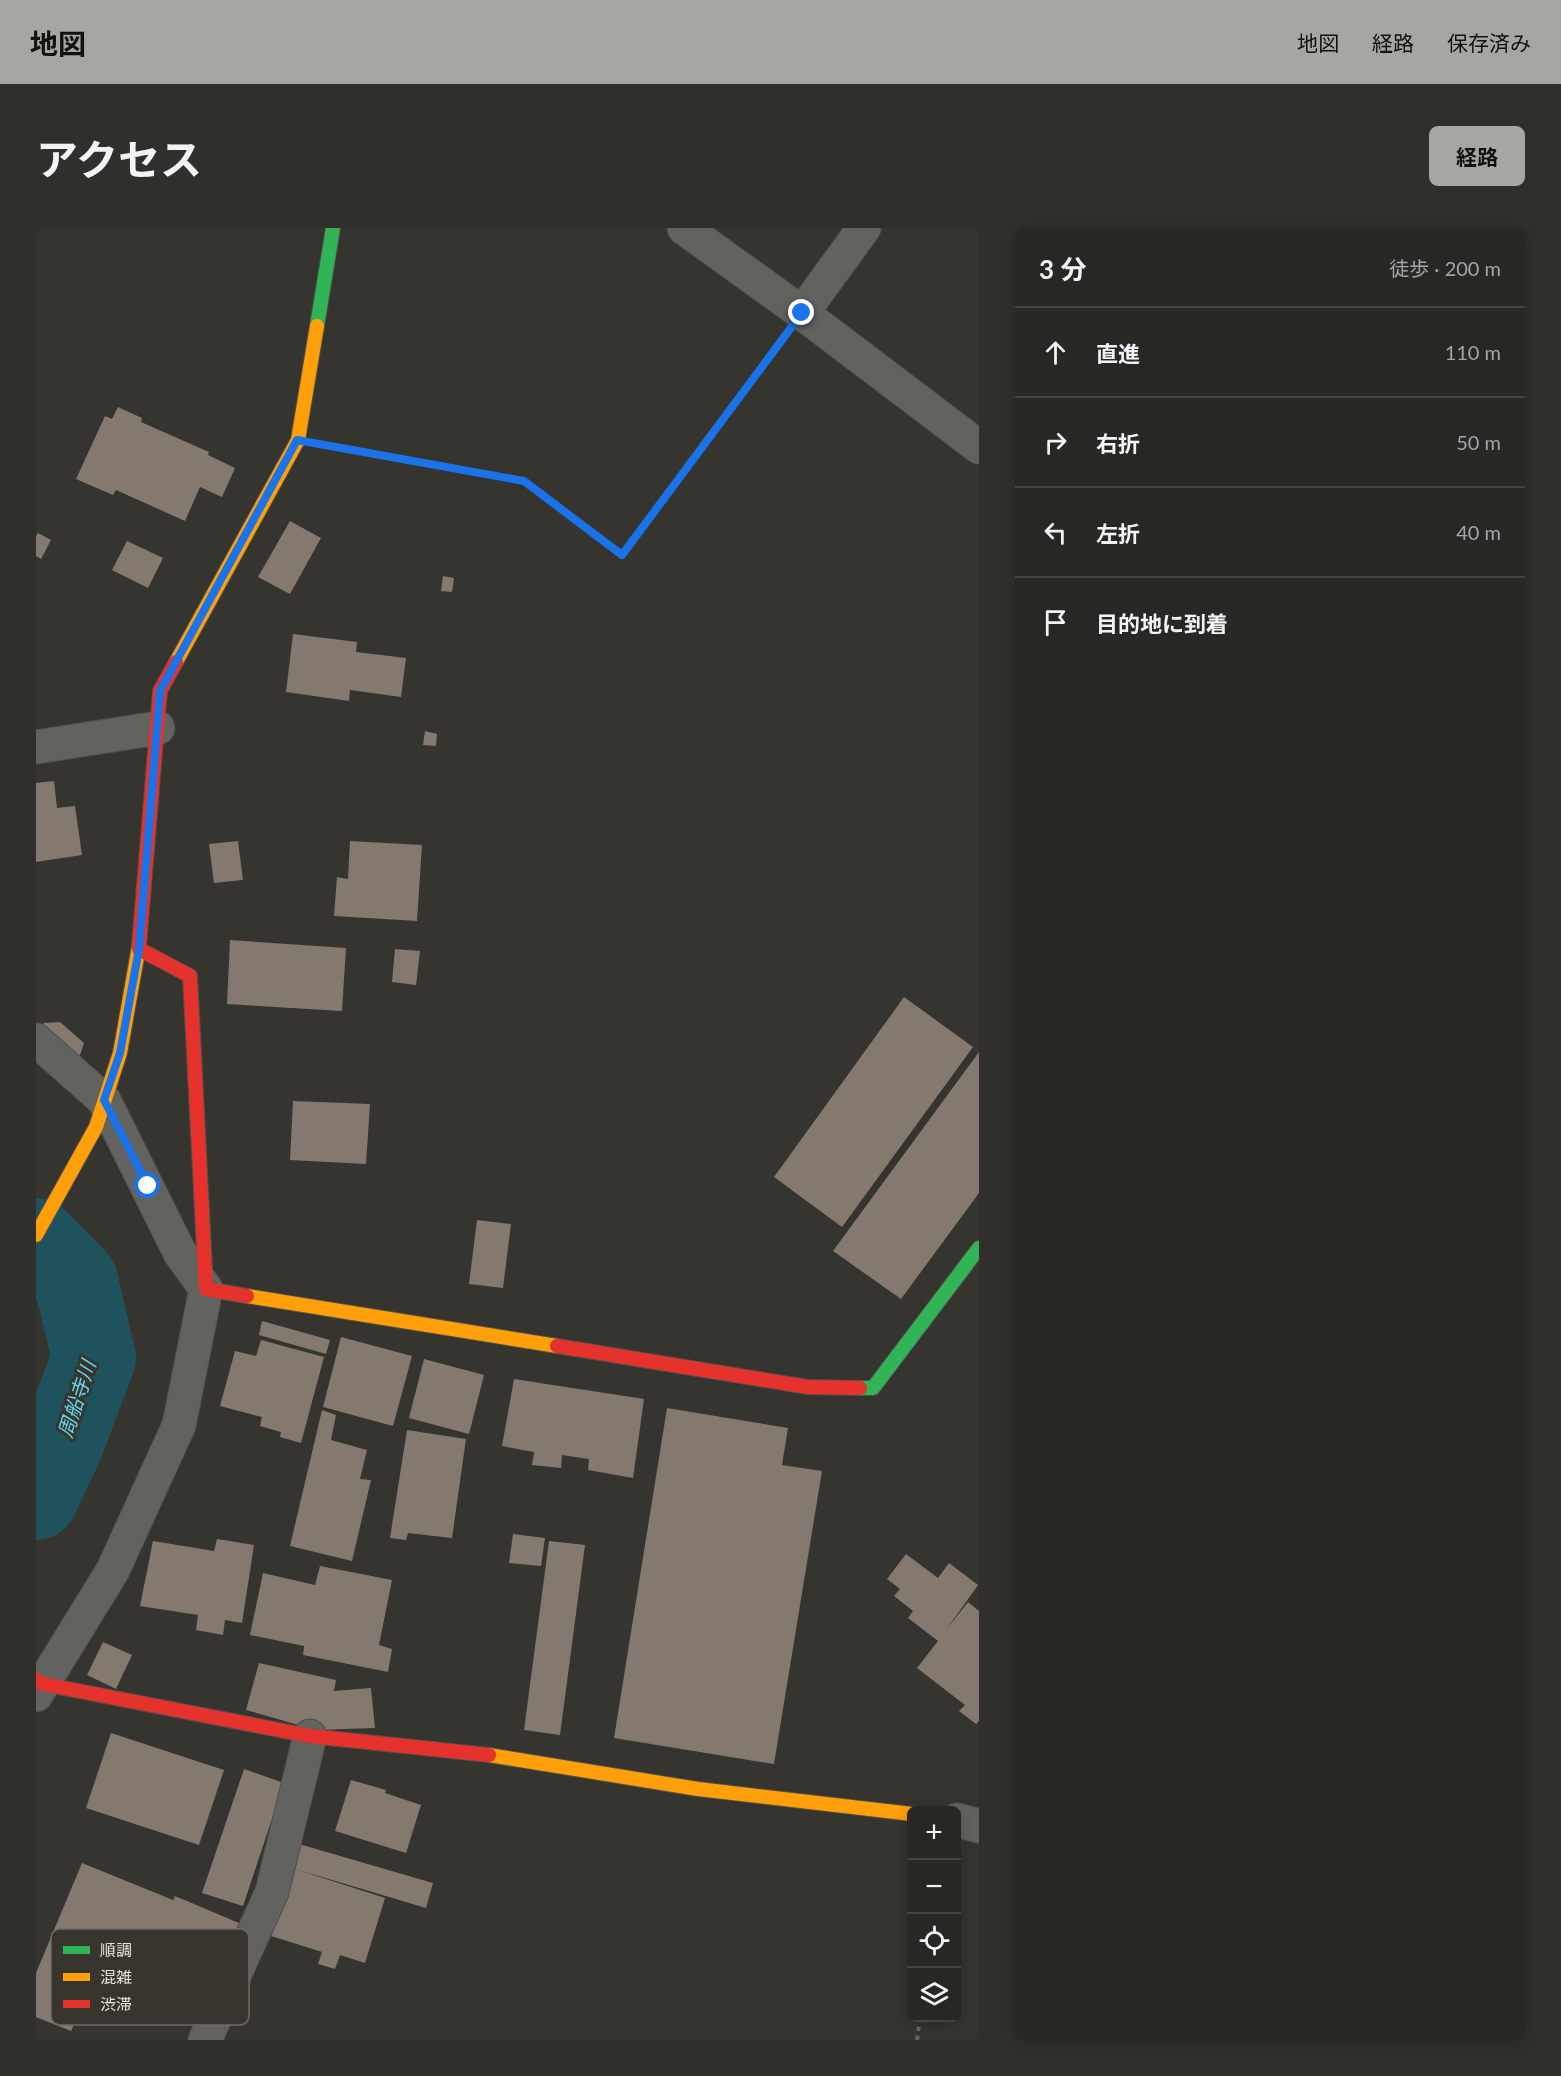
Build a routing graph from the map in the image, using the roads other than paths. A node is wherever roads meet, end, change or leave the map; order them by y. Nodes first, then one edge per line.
1 (333, 228) edge
2 (684, 228) edge
3 (864, 228) edge
4 (802, 313) junction
5 (979, 447) edge
6 (158, 728) junction
7 (36, 747) edge
8 (139, 949) junction
9 (36, 1041) edge
10 (100, 1114) junction
11 (36, 1235) edge
12 (979, 1248) edge
13 (206, 1289) junction
14 (38, 1686) edge
15 (310, 1736) junction
16 (907, 1813) edge
17 (961, 1821) edge
18 (979, 1826) edge
19 (249, 1943) edge
20 (212, 2025) edge
21 (205, 2040) edge

1 - 6 street
2 - 4 street
3 - 4 street
4 - 5 street
6 - 7 street
6 - 8 street
8 - 10 street
8 - 13 street
9 - 10 street
10 - 11 street
10 - 13 street
12 - 13 street
13 - 14 street
14 - 15 street
15 - 16 street
15 - 19 street
17 - 18 street
20 - 21 street

